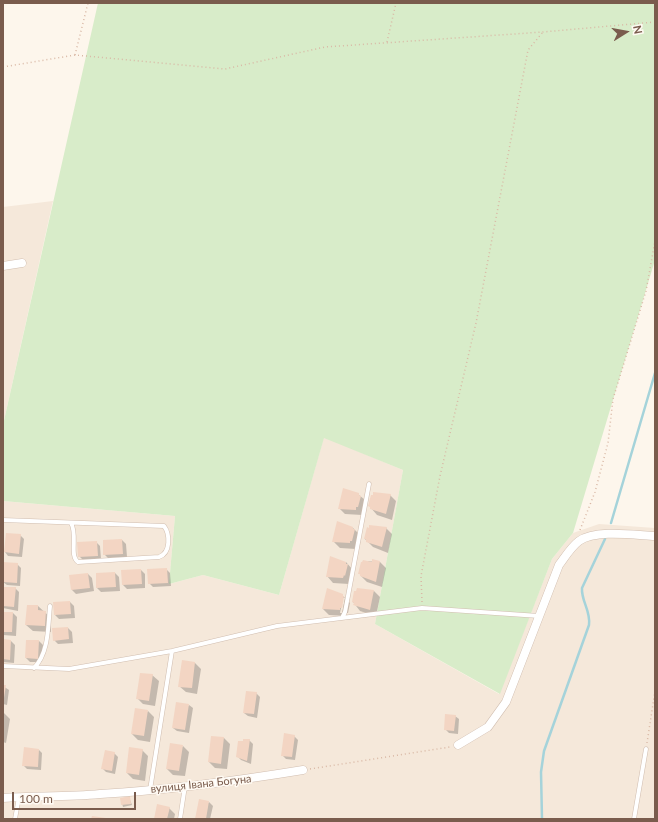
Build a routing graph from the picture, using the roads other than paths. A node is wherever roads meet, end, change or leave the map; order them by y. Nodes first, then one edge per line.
1 (22, 263) dead end
2 (3, 266) edge
3 (369, 484) dead end
4 (3, 520) edge
5 (71, 523) junction
6 (655, 536) edge
7 (50, 606) dead end
8 (540, 616) junction
9 (342, 618) junction
10 (172, 651) junction
11 (3, 666) edge
12 (34, 668) junction
13 (458, 745) road end
14 (646, 749) road end
15 (303, 770) road end
16 (185, 786) junction
17 (150, 790) junction
18 (19, 797) junction
19 (3, 798) edge
20 (15, 819) edge
21 (180, 819) edge
22 (634, 819) edge

1 - 2 street
3 - 9 lane
4 - 5 lane
5 - 5 lane
6 - 8 street
7 - 12 lane
8 - 9 lane
8 - 13 street
9 - 10 lane
10 - 12 lane
10 - 17 lane
11 - 12 lane
14 - 22 lane
15 - 16 street, вулиця Івана Богуна
16 - 17 street, вулиця Івана Богуна
16 - 21 lane
17 - 18 street, вулиця Івана Богуна
18 - 19 street, вулиця Івана Богуна
18 - 20 lane

